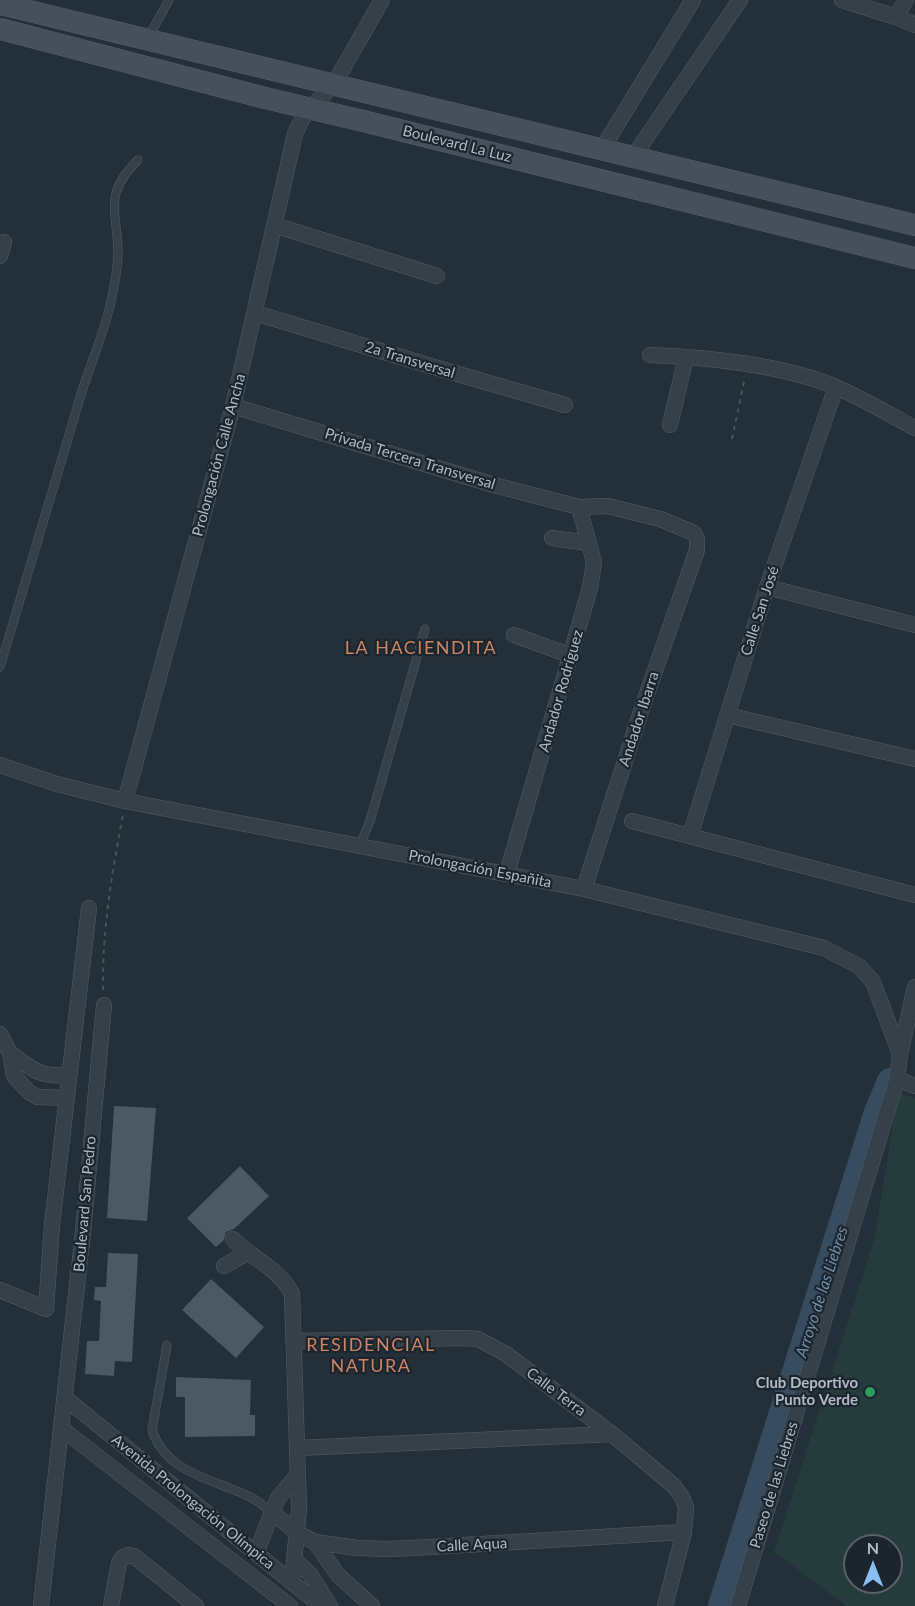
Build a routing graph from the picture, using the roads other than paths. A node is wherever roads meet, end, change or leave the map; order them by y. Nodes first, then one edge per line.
1 (169, 0) edge
2 (382, 0) edge
3 (740, 0) edge
4 (842, 0) edge
5 (906, 0) edge
6 (686, 2) edge
7 (0, 4) edge
8 (34, 6) edge
9 (896, 17) junction
10 (915, 25) edge
11 (0, 29) edge
12 (148, 39) junction
13 (334, 84) junction
14 (310, 109) junction
15 (602, 149) junction
16 (633, 157) junction
17 (138, 160) dead end
18 (274, 225) junction
19 (915, 225) edge
20 (915, 258) edge
21 (437, 276) dead end
22 (255, 313) junction
23 (650, 355) dead end
24 (686, 357) junction
25 (836, 387) junction
26 (566, 405) dead end
27 (233, 406) junction
28 (670, 425) dead end
29 (915, 428) edge
30 (583, 507) junction
31 (552, 538) dead end
32 (589, 543) junction
33 (697, 550) joint
34 (767, 586) junction
35 (915, 625) edge
36 (425, 629) dead end
37 (514, 635) dead end
38 (572, 656) junction
39 (0, 667) edge
40 (727, 715) junction
41 (915, 759) edge
42 (0, 765) edge
43 (125, 801) junction
44 (632, 821) dead end
45 (690, 836) junction
46 (360, 845) junction
47 (507, 873) junction
48 (584, 889) junction
49 (915, 895) edge
50 (89, 908) dead end
51 (915, 987) edge
52 (104, 1005) road end
53 (0, 1034) edge
54 (10, 1053) junction
55 (900, 1054) junction
56 (69, 1076) junction
57 (897, 1079) junction
58 (915, 1086) edge
59 (67, 1098) junction
60 (64, 1127) junction
61 (92, 1132) junction
62 (233, 1239) dead end
63 (247, 1253) junction
64 (224, 1266) dead end
65 (0, 1290) edge
66 (295, 1341) junction
67 (167, 1345) dead end
68 (65, 1398) junction
69 (61, 1428) junction
70 (612, 1434) junction
71 (297, 1448) junction
72 (297, 1475) junction
73 (198, 1506) junction
74 (271, 1511) junction
75 (184, 1524) junction
76 (684, 1532) junction
77 (297, 1533) junction
78 (315, 1542) junction
79 (256, 1552) junction
80 (294, 1559) junction
81 (292, 1582) junction
82 (41, 1606) edge
83 (111, 1606) edge
84 (196, 1606) edge
85 (290, 1606) edge
86 (321, 1606) edge
87 (330, 1606) edge
88 (372, 1606) edge
89 (665, 1606) edge
90 (738, 1606) edge

1 - 12 lane
2 - 13 street, Prolongación Calle Ancha
3 - 16 street
4 - 9 street
5 - 9 street
6 - 15 street
7 - 8 main road, Boulevard La Luz
8 - 12 main road, Boulevard La Luz
9 - 10 street
11 - 14 main road, Boulevard La Luz
12 - 13 main road, Boulevard La Luz
13 - 14 street, Prolongación Calle Ancha
13 - 15 main road, Boulevard La Luz
14 - 18 street, Prolongación Calle Ancha
14 - 20 main road, Boulevard La Luz
15 - 16 main road, Boulevard La Luz
16 - 19 main road, Boulevard La Luz
17 - 39 lane
18 - 21 street
18 - 22 street, Prolongación Calle Ancha
22 - 26 street, 2a Transversal
22 - 27 street, Prolongación Calle Ancha
23 - 24 street
24 - 25 street
24 - 28 street
25 - 29 street
25 - 34 street, Calle San José
27 - 30 street, Privada Tercera Transversal
27 - 43 street, Prolongación Calle Ancha
30 - 32 street, Andador Rodríguez
30 - 33 street, Privada Tercera Transversal
31 - 32 street
32 - 38 street, Andador Rodríguez
33 - 48 street, Andador Ibarra
34 - 35 street
34 - 40 street, Calle San José
36 - 46 lane
37 - 38 street
38 - 47 street, Andador Rodríguez
40 - 41 street
40 - 45 street, Calle San José
42 - 43 street, Prolongación Españita
43 - 46 street, Prolongación Españita
44 - 45 street
45 - 49 street
46 - 47 street, Prolongación Españita
47 - 48 street, Prolongación Españita
48 - 55 street, Prolongación Españita
50 - 56 street, Boulevard San Pedro
51 - 55 street, Paseo de las Liebres
52 - 61 street, Boulevard San Pedro
53 - 54 street
54 - 56 street
54 - 59 street
55 - 57 street, Paseo de las Liebres
56 - 59 street, Boulevard San Pedro
57 - 58 street
57 - 90 street, Paseo de las Liebres
59 - 60 street, Boulevard San Pedro
60 - 61 street
60 - 65 street, Boulevard San Pedro
61 - 68 street, Boulevard San Pedro
62 - 63 street
63 - 64 street
63 - 66 street
66 - 70 street, Calle Terra
66 - 71 street
67 - 74 lane
68 - 69 street, Boulevard San Pedro
68 - 73 street, Avenida Prolongación Olímpica
69 - 75 street, Avenida Prolongación Olímpica
69 - 82 street, Boulevard San Pedro
70 - 71 street
70 - 76 street, Calle Terra
71 - 72 street
72 - 74 street
72 - 77 street
73 - 75 street
73 - 79 street, Avenida Prolongación Olímpica
74 - 77 street, Calle Aqua
74 - 79 street
75 - 85 street, Avenida Prolongación Olímpica
76 - 78 street, Calle Aqua
76 - 89 street, Calle Terra
77 - 78 street, Calle Aqua
77 - 80 street
78 - 88 street
79 - 81 street, Avenida Prolongación Olímpica
80 - 81 street
80 - 87 street
81 - 86 street, Avenida Prolongación Olímpica
83 - 84 street

